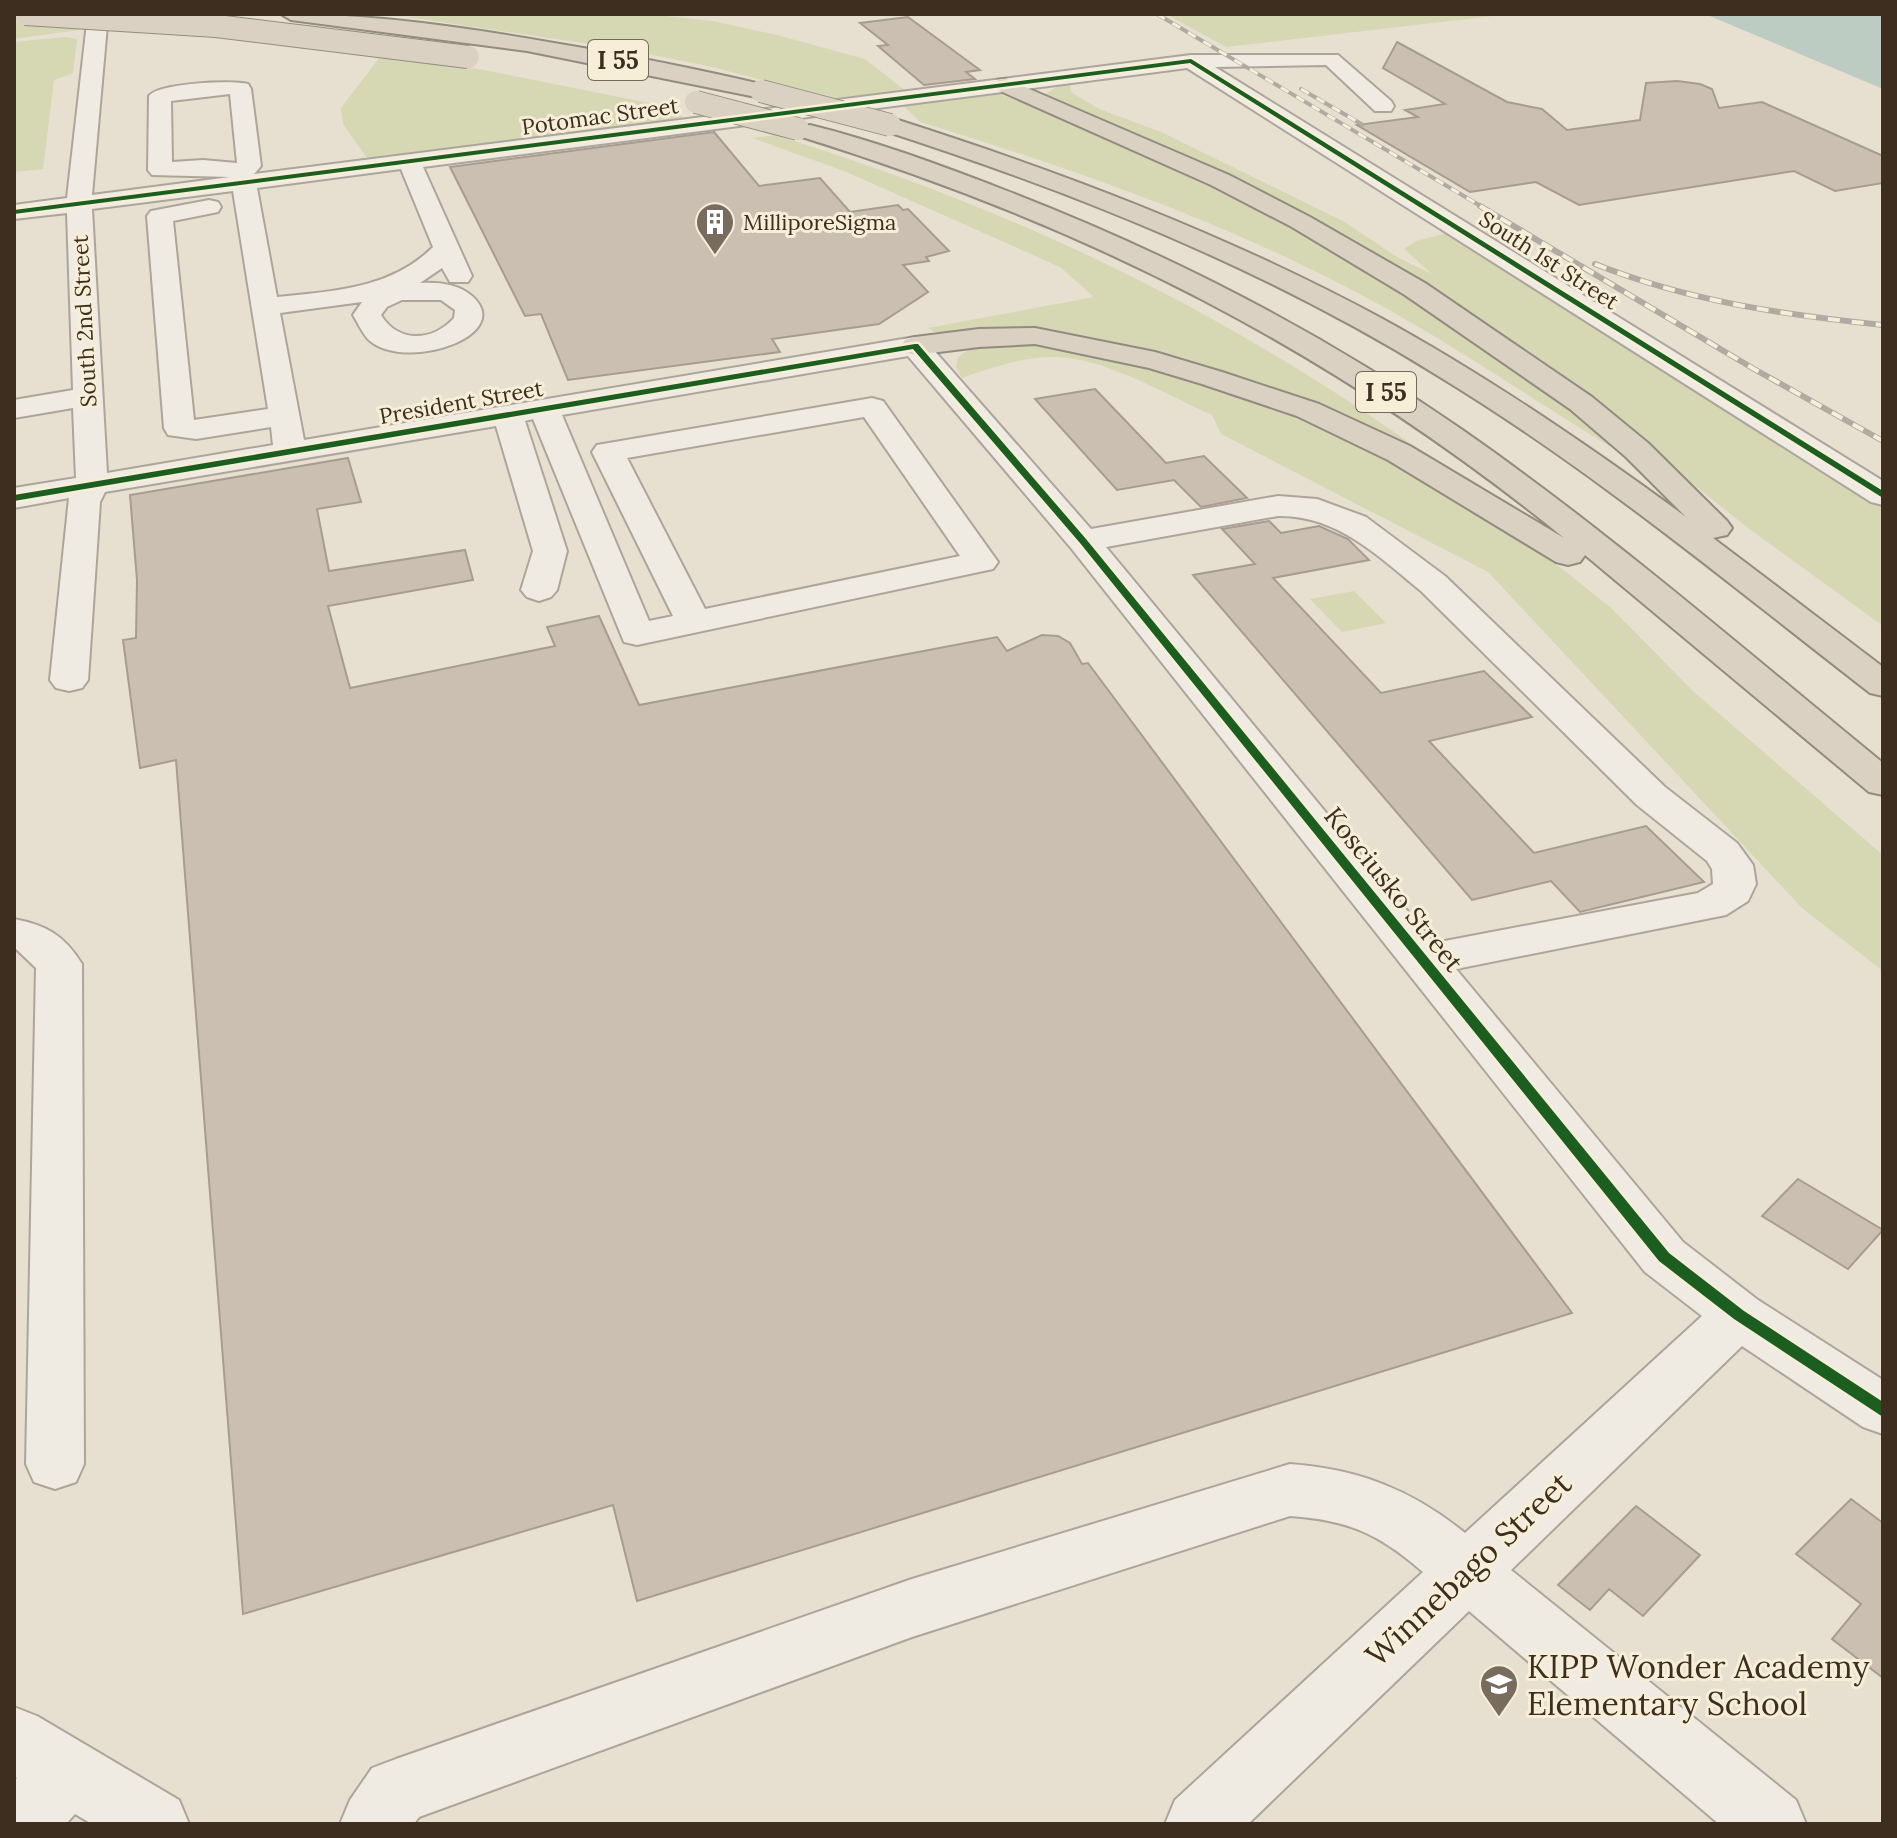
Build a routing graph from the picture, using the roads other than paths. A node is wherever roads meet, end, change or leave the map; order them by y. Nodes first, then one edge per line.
1 (22, 14) edge
2 (98, 14) edge
3 (291, 14) edge
4 (471, 46) junction
5 (1191, 61) junction
6 (517, 65) dead end
7 (1006, 85) junction
8 (671, 96) dead end
9 (1383, 106) dead end
10 (409, 161) junction
11 (244, 185) junction
12 (79, 204) junction
13 (14, 212) edge
14 (446, 249) junction
15 (390, 290) junction
16 (454, 295) junction
17 (265, 307) junction
18 (915, 346) junction
19 (88, 396) junction
20 (544, 408) junction
21 (14, 409) edge
22 (508, 414) junction
23 (284, 416) junction
24 (290, 451) junction
25 (92, 485) junction
26 (1883, 495) edge
27 (14, 498) edge
28 (1083, 541) junction
29 (667, 570) junction
30 (615, 582) junction
31 (539, 590) dead end
32 (694, 622) junction
33 (1721, 650) junction
34 (1842, 653) junction
35 (69, 680) dead end
36 (1883, 685) edge
37 (1883, 783) edge
38 (14, 933) edge
39 (1423, 960) junction
40 (1739, 1315) junction
41 (1883, 1410) edge
42 (55, 1464) dead end
43 (1466, 1571) junction
44 (41, 1756) edge
45 (20, 1824) edge
46 (155, 1824) edge
47 (374, 1824) edge
48 (1199, 1824) edge
49 (1772, 1824) edge

1 - 4 highway, I 55, bridge
2 - 12 street, South 2nd Street
3 - 4 highway, I 55
4 - 6 highway, I 55
4 - 34 highway, I 55, bridge
5 - 7 street, Potomac Street
5 - 9 street, Potomac Street
5 - 26 street, South 1st Street
7 - 10 street, Potomac Street
7 - 34 highway
8 - 33 highway, I 55, bridge
10 - 11 street, Potomac Street
10 - 14 street
11 - 11 street
11 - 12 street, Potomac Street
11 - 17 street
11 - 23 street
12 - 13 street, Potomac Street
12 - 19 street, South 2nd Street
14 - 15 street
14 - 16 street
15 - 16 street
15 - 16 street
15 - 17 street
17 - 23 street
18 - 20 street, President Street
18 - 28 street, Kosciusko Street
18 - 33 highway
19 - 21 street
19 - 25 street, South 2nd Street
20 - 22 street, President Street
20 - 30 street
22 - 24 street, President Street
22 - 31 street
23 - 24 street
24 - 25 street, President Street
25 - 27 street, President Street
25 - 35 street, South 2nd Street
28 - 39 street, Kosciusko Street
28 - 39 street
29 - 30 street
29 - 32 street
29 - 32 street
30 - 32 street
33 - 37 highway, I 55
34 - 36 highway, I 55
38 - 42 street
39 - 40 street, Kosciusko Street
40 - 41 street, Kosciusko Street
40 - 43 street, Winnebago Street
43 - 47 street
43 - 48 street, Winnebago Street
43 - 49 street
44 - 45 street
44 - 46 street

